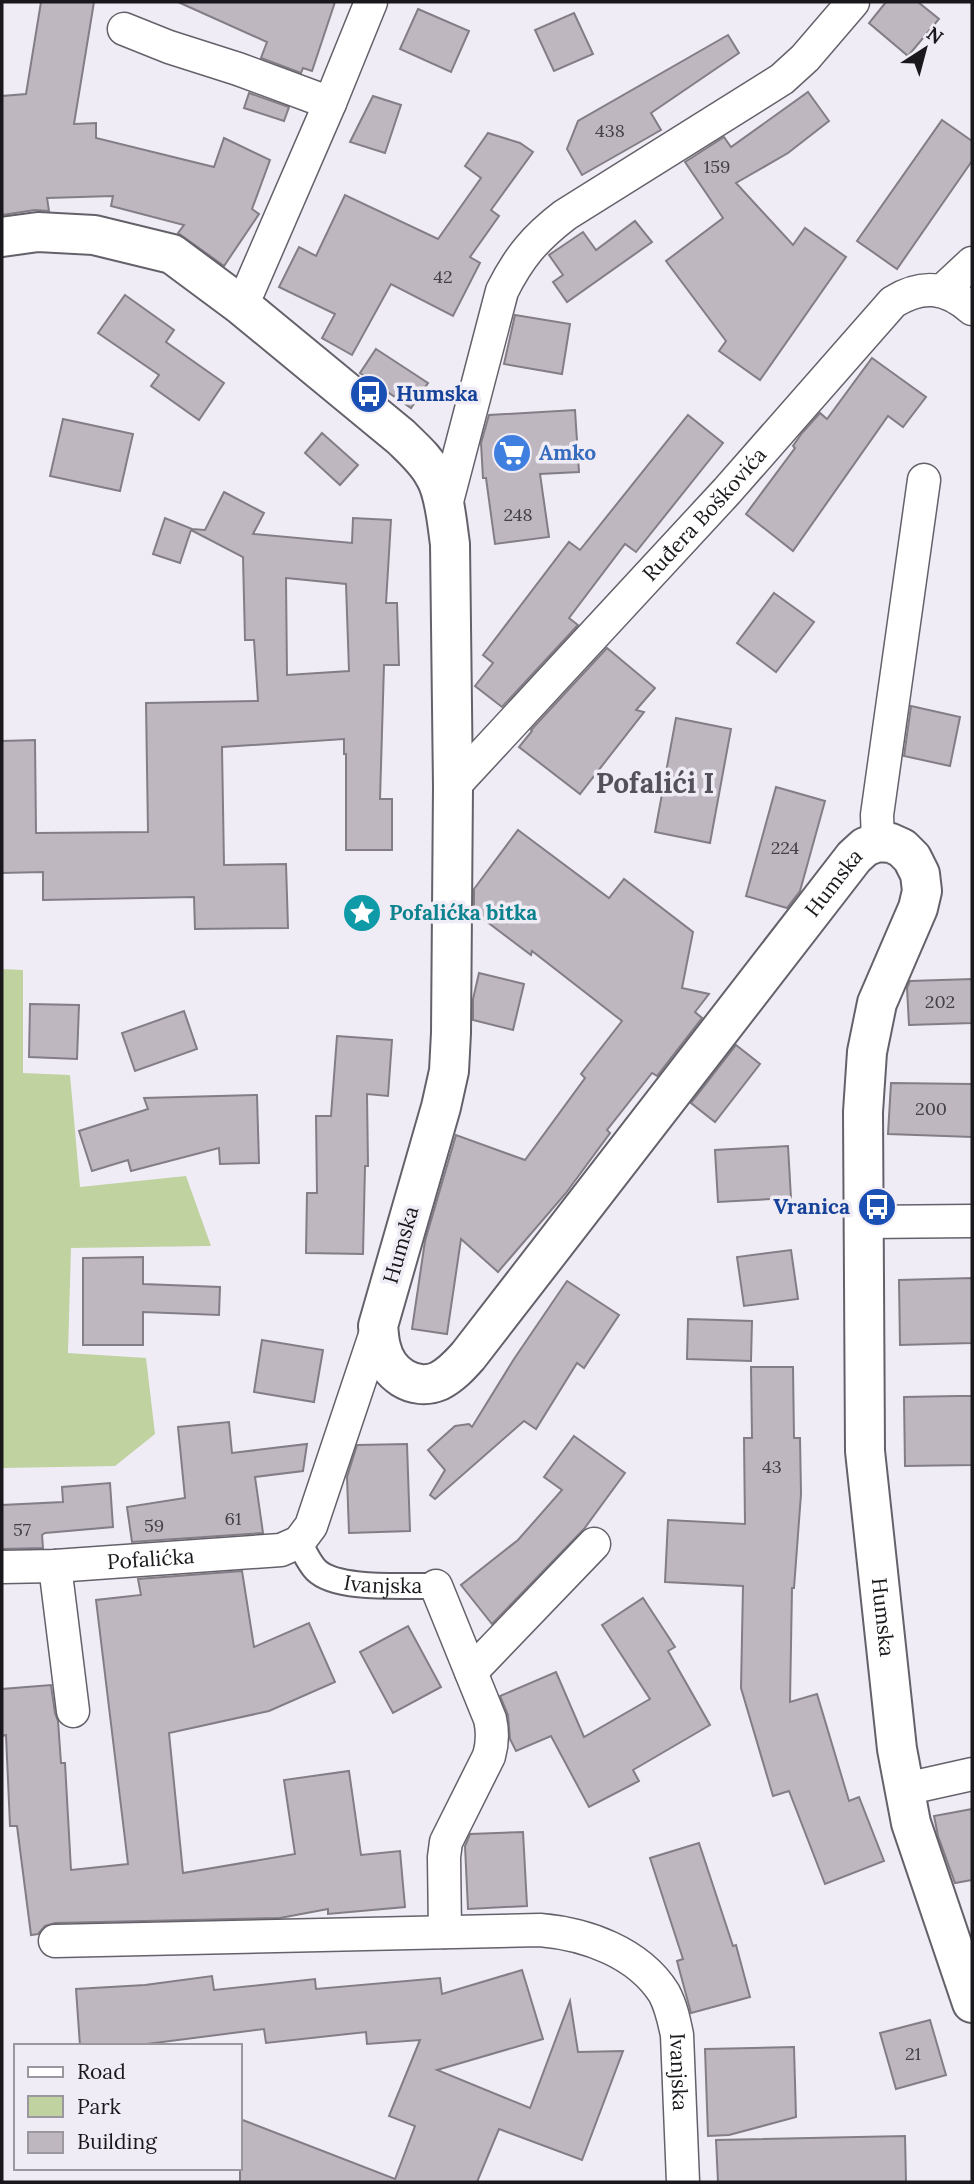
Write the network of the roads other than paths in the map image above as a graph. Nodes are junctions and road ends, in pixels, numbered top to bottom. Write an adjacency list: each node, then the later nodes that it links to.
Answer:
1 (371, 2): 4 (street)
2 (853, 2): 11 (street)
3 (124, 29): 4 (street)
4 (330, 103): 8 (street)
5 (2, 237): 8 (street, Humska)
6 (972, 263): 7 (street)
7 (942, 291): 9 (street); 12 (street, Ruđera Boškovića)
8 (242, 306): 11 (street, Humska)
9 (972, 309)
10 (924, 480): 13 (street)
11 (445, 509): 12 (street, Humska)
12 (453, 786): 16 (street, Humska)
13 (878, 842): 15 (street, Humska); 16 (street, Humska)
14 (972, 1221): 15 (street)
15 (864, 1222): 25 (street, Humska)
16 (378, 1326): 17 (street)
17 (299, 1542): 19 (street, Pofalićka); 21 (street, Ivanjska)
18 (594, 1544): 22 (street)
19 (55, 1566): 20 (street, Pofalićka); 23 (street)
20 (2, 1567)
21 (436, 1586): 22 (street, Ivanjska)
22 (471, 1672): 26 (street, Ivanjska)
23 (74, 1711)
24 (972, 1774): 25 (street)
25 (905, 1788): 28 (street, Humska)
26 (445, 1932): 27 (street, Ivanjska); 29 (street, Ivanjska)
27 (55, 1941)
28 (972, 2003)
29 (683, 2182)

